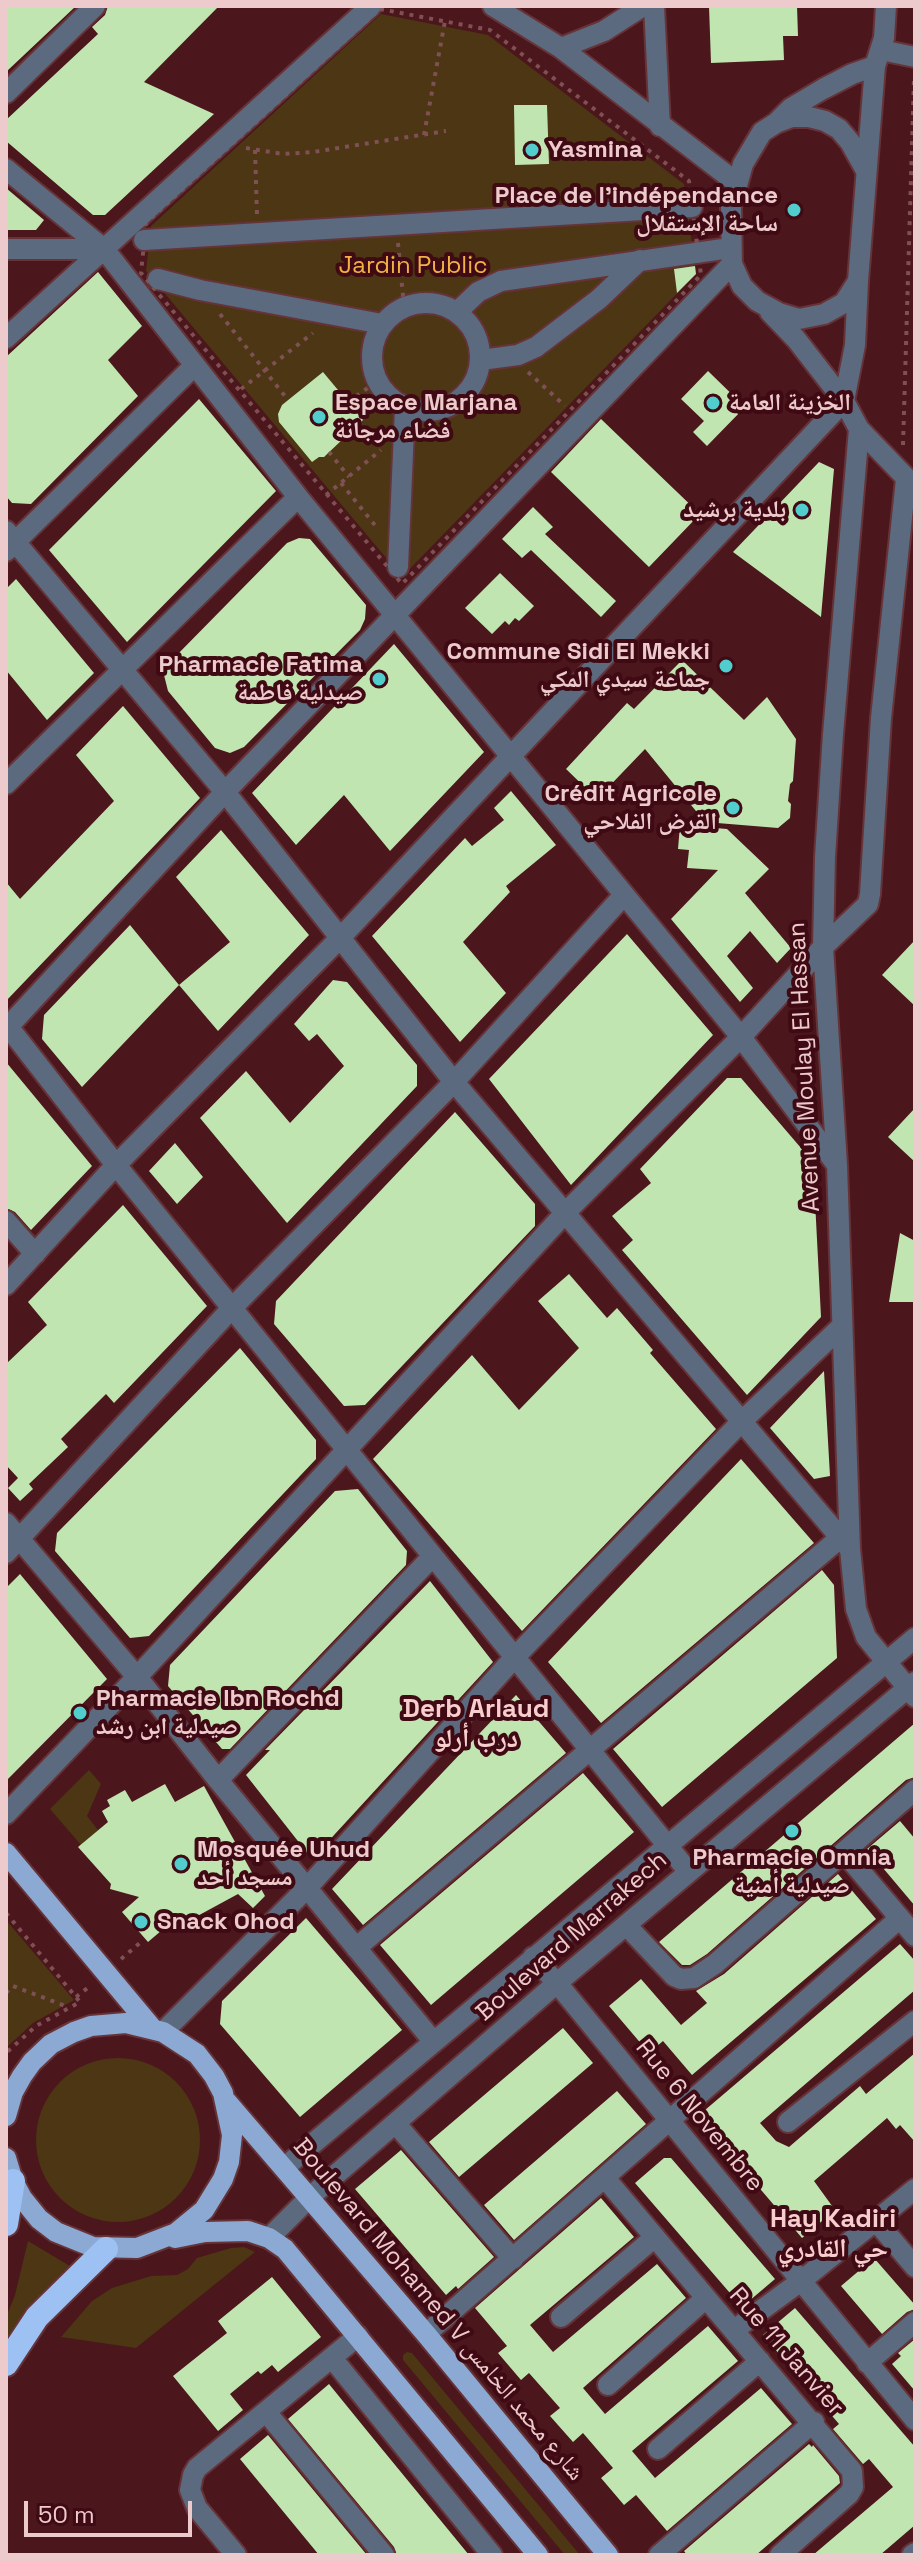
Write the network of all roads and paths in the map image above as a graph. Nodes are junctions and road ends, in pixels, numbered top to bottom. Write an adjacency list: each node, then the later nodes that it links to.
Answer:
1 (95, 6): 12 (street)
2 (371, 6): 17 (street)
3 (643, 6): 8 (street)
4 (654, 6): 14 (street)
5 (886, 6): 10 (street)
6 (491, 7): 8 (street)
7 (445, 21): 16 (path); 17 (path); 22 (path)
8 (561, 48): 14 (street)
9 (915, 57): 10 (street)
10 (878, 58): 13 (street); 20 (street)
11 (914, 78): 25 (path)
12 (6, 93)
13 (776, 123): 20 (street); 21 (street)
14 (660, 126): 21 (street)
15 (446, 131): 16 (path)
16 (424, 135): 18 (path)
17 (226, 144): 18 (path); 26 (path); 28 (street)
18 (255, 150): 24 (path)
19 (6, 169): 28 (street)
20 (865, 169): 33 (street)
21 (737, 183): 30 (street)
22 (692, 207): 23 (street); 29 (path)
23 (396, 224): 24 (street); 36 (path)
24 (257, 233): 26 (street)
25 (912, 237): 55 (path)
26 (144, 240): 46 (path)
27 (6, 249): 28 (street)
28 (104, 249): 40 (street); 43 (street)
29 (698, 252): 30 (street); 31 (street); 59 (path)
30 (731, 256): 35 (street); 64 (street)
31 (640, 260): 37 (street); 41 (street)
32 (158, 279): 34 (street)
33 (858, 281): 35 (street); 48 (street)
34 (200, 290): 38 (street); 44 (path)
35 (757, 301): 48 (street)
36 (404, 307): 37 (street); 39 (street)
37 (457, 312): 42 (street)
38 (333, 317): 39 (street); 44 (path)
39 (382, 324): 45 (street)
40 (6, 338)
41 (510, 356): 42 (street); 50 (path)
42 (481, 360): 51 (street)
43 (194, 366): 46 (street); 62 (street)
44 (265, 371): 46 (path); 47 (path)
45 (376, 382): 49 (path); 51 (street)
46 (232, 397): 59 (path); 60 (street)
47 (288, 400)
48 (844, 401): 52 (street); 66 (street)
49 (348, 402)
50 (563, 404)
51 (405, 408): 53 (street)
52 (859, 429): 58 (street); 71 (street, Avenue Moulay El Hassan)
53 (405, 431): 56 (path); 61 (street)
54 (329, 452): 56 (path)
55 (909, 453)
56 (349, 477): 57 (path)
57 (341, 483): 59 (path); 61 (path)
58 (911, 483): 71 (street)
59 (327, 495): 60 (path)
60 (304, 504): 64 (street); 65 (street)
61 (400, 528): 63 (street)
62 (9, 541): 65 (street)
63 (398, 567)
64 (396, 615): 66 (street); 68 (street)
65 (123, 669): 67 (street); 68 (street)
66 (512, 755): 69 (street); 70 (street)
67 (6, 784)
68 (225, 792): 70 (street); 72 (street)
69 (624, 895): 73 (street); 74 (street)
70 (341, 937): 74 (street); 75 (street)
71 (823, 947): 73 (street); 76 (street, Avenue Moulay El Hassan)
72 (7, 1027): 75 (street)
73 (741, 1037): 76 (street); 77 (street)
74 (454, 1082): 77 (street); 81 (street)
75 (116, 1165): 79 (street); 81 (street)
76 (837, 1165): 82 (street, Avenue Moulay El Hassan)
77 (566, 1212): 83 (street); 84 (street)
78 (6, 1221): 79 (street)
79 (35, 1254): 80 (street)
80 (6, 1285)
81 (232, 1308): 84 (street); 85 (street)
82 (842, 1326): 83 (street); 86 (street, Avenue Moulay El Hassan)
83 (741, 1422): 86 (street); 89 (street)
84 (346, 1450): 87 (street); 91 (street)
85 (10, 1539): 91 (street)
86 (845, 1544): 90 (street, Avenue Moulay El Hassan); 93 (street)
87 (432, 1557): 89 (street); 94 (street)
88 (915, 1638): 90 (street, Boulevard Marrakech)
89 (514, 1658): 93 (street); 101 (street)
90 (886, 1663): 92 (street, Avenue Moulay El Hassan); 97 (street, Boulevard Marrakech)
91 (137, 1677): 94 (street); 96 (street)
92 (912, 1689): 100 (street, Boulevard Marrakech)
93 (589, 1751): 97 (street); 106 (street)
94 (218, 1780): 101 (street)
95 (913, 1797): 98 (street)
96 (6, 1814)
97 (666, 1846): 100 (street); 107 (street, Boulevard Marrakech)
98 (844, 1852): 103 (street); 104 (street)
99 (6, 1853): 113 (main road)
100 (688, 1871): 104 (street, Boulevard Marrakech)
101 (307, 1888): 106 (street); 113 (street)
102 (6, 1913): 110 (path)
103 (900, 1918): 105 (street); 117 (street)
104 (626, 1925): 108 (street, Boulevard Marrakech)
105 (915, 1936)
106 (356, 1948): 114 (street)
107 (533, 1957): 108 (street, Rue 6 Novembre); 114 (street, Boulevard Marrakech)
108 (557, 1983): 117 (street, Rue 6 Novembre); 119 (street, Boulevard Marrakech)
109 (6, 1993): 111 (path)
110 (80, 2002)
111 (68, 2007)
112 (915, 2021): 118 (street)
113 (158, 2030): 115 (main road); 116 (main road)
114 (433, 2041): 120 (street, Boulevard Marrakech)
115 (226, 2100): 120 (main road, Boulevard Mohamed V شارع محمد الخامس); 129 (main road)
116 (6, 2116)
117 (670, 2122): 122 (street); 133 (street, Rue 6 Novembre)
118 (788, 2122)
119 (396, 2124): 124 (street, Boulevard Marrakech); 131 (street)
120 (285, 2167): 124 (main road, Boulevard Mohamed V شارع محمد الخامس)
121 (9, 2172): 126 (highway); 130 (main road)
122 (605, 2178): 127 (street, Rue 11 Janvier); 131 (street)
123 (915, 2189): 125 (street)
124 (310, 2197): 128 (street, Boulevard Marrakech); 138 (main road, Boulevard Mohamed V شارع محمد الخامس)
125 (876, 2221): 132 (street); 133 (street)
126 (6, 2224)
127 (655, 2237): 134 (street, Rue 11 Janvier); 135 (street)
128 (269, 2238): 129 (main road); 139 (main road)
129 (152, 2245): 130 (main road)
130 (106, 2249): 143 (highway)
131 (513, 2259): 138 (street)
132 (915, 2267)
133 (801, 2281): 137 (street); 142 (street, Rue 6 Novembre)
134 (706, 2298): 137 (street, Rue 11 Janvier); 144 (street)
135 (561, 2317)
136 (915, 2322): 142 (street)
137 (734, 2330): 141 (street, Rue 11 Janvier)
138 (426, 2334): 153 (main road, Boulevard Mohamed V شارع محمد الخامس)
139 (358, 2336): 140 (street); 152 (main road)
140 (332, 2358): 145 (street); 151 (street)
141 (760, 2361): 147 (street, Rue 11 Janvier); 148 (street)
142 (867, 2363): 146 (street, Rue 6 Novembre)
143 (6, 2364)
144 (608, 2385)
145 (267, 2413): 149 (street); 150 (street)
146 (915, 2420)
147 (814, 2422): 154 (street); 155 (street, Rue 11 Janvier)
148 (658, 2449)
149 (236, 2555)
150 (384, 2555)
151 (492, 2555)
152 (538, 2555)
153 (608, 2555)
154 (659, 2555)
155 (780, 2555)

